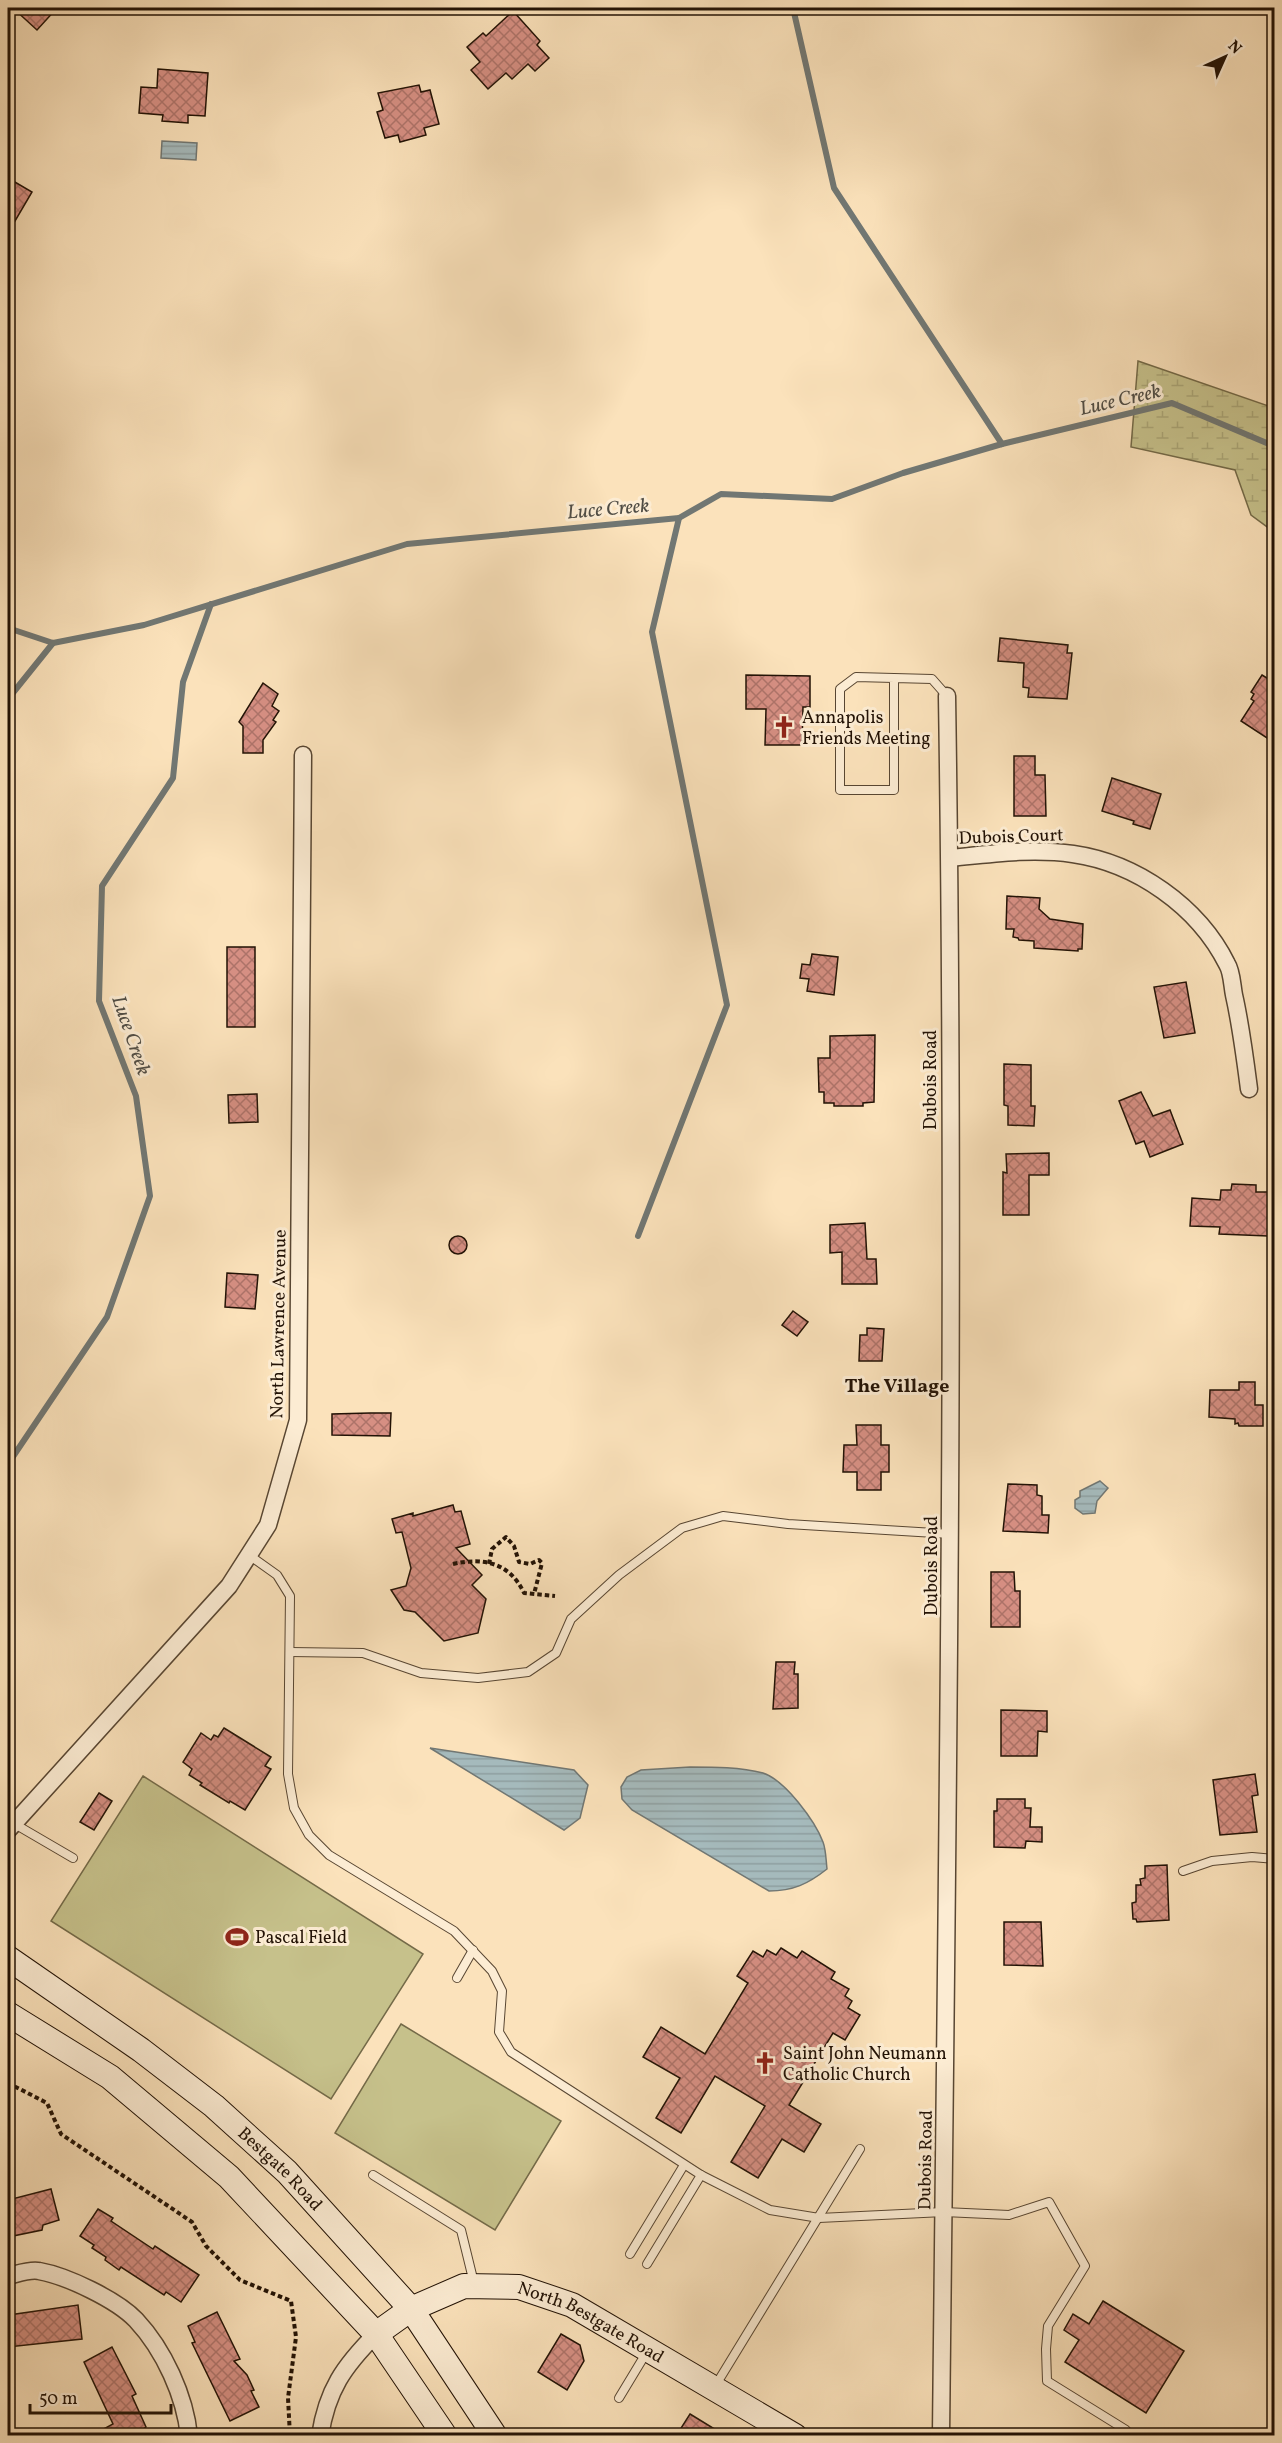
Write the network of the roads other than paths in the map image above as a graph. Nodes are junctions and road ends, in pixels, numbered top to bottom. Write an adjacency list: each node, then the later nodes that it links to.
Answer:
1 (894, 678): 1 (lane); 2 (lane)
2 (947, 696): 4 (street, Dubois Road)
3 (303, 755): 7 (street, North Lawrence Avenue)
4 (950, 858): 5 (street, Dubois Court); 6 (street, Dubois Road)
5 (1249, 1089)
6 (951, 1534): 8 (lane); 21 (street, Dubois Road)
7 (249, 1555): 8 (lane); 9 (street, North Lawrence Avenue)
8 (290, 1652): 13 (lane)
9 (9, 1824): 10 (lane)
10 (73, 1858)
11 (1275, 1858): 12 (lane)
12 (1183, 1871)
13 (473, 1950): 15 (lane); 18 (lane)
14 (8, 1958): 27 (main road, Bestgate Road)
15 (457, 1978)
16 (8, 2014): 28 (main road)
17 (860, 2149): 22 (lane)
18 (684, 2165): 20 (lane); 23 (lane)
19 (373, 2175): 26 (lane)
20 (701, 2175): 22 (lane); 24 (lane)
21 (944, 2212): 22 (lane); 32 (lane); 38 (street, Dubois Road)
22 (819, 2218): 30 (lane)
23 (630, 2254)
24 (647, 2264)
25 (8, 2276): 33 (street)
26 (475, 2286): 27 (main road, North Bestgate Road); 29 (main road, North Bestgate Road)
27 (411, 2309): 28 (main road, North Bestgate Road); 36 (main road, Bestgate Road)
28 (376, 2334): 34 (street); 35 (main road)
29 (648, 2350): 30 (main road, North Bestgate Road); 31 (lane)
30 (714, 2388): 37 (main road, North Bestgate Road)
31 (619, 2398)
32 (1126, 2433)
33 (189, 2436)
34 (320, 2436)
35 (445, 2436)
36 (495, 2436)
37 (795, 2436)
38 (941, 2436)

